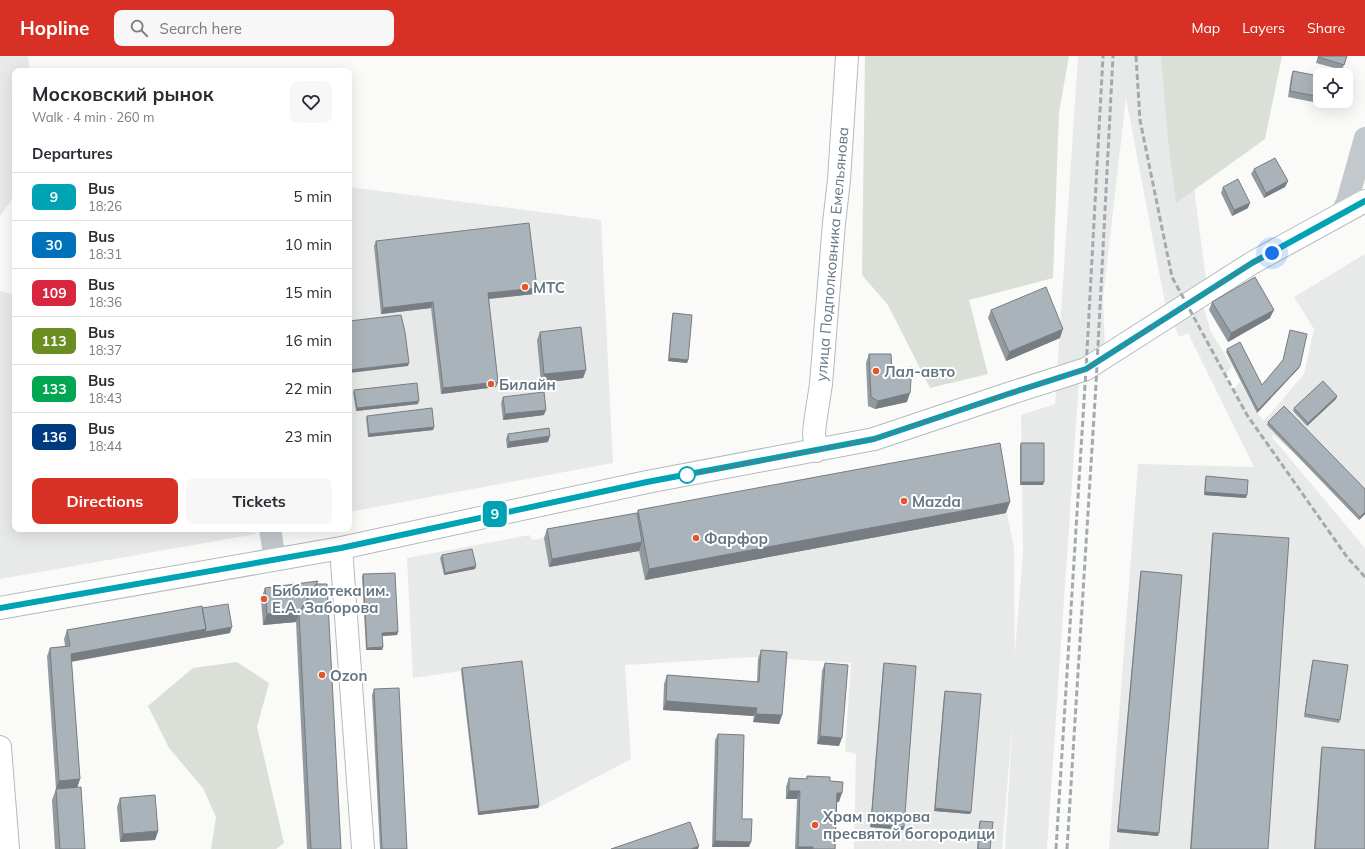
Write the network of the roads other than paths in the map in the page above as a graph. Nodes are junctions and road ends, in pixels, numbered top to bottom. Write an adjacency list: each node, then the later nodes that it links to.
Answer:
1 (847, 56): 5 (main road, улица Подполковника Емельянова)
2 (1365, 138): 4 (street)
3 (1365, 201): 4 (main road)
4 (1341, 214): 5 (main road)
5 (816, 450): 7 (main road)
6 (270, 532): 8 (street)
7 (341, 548): 8 (main road); 12 (main road)
8 (275, 559): 9 (main road)
9 (0, 608)
10 (1, 762): 11 (main road)
11 (8, 849)
12 (363, 849)

